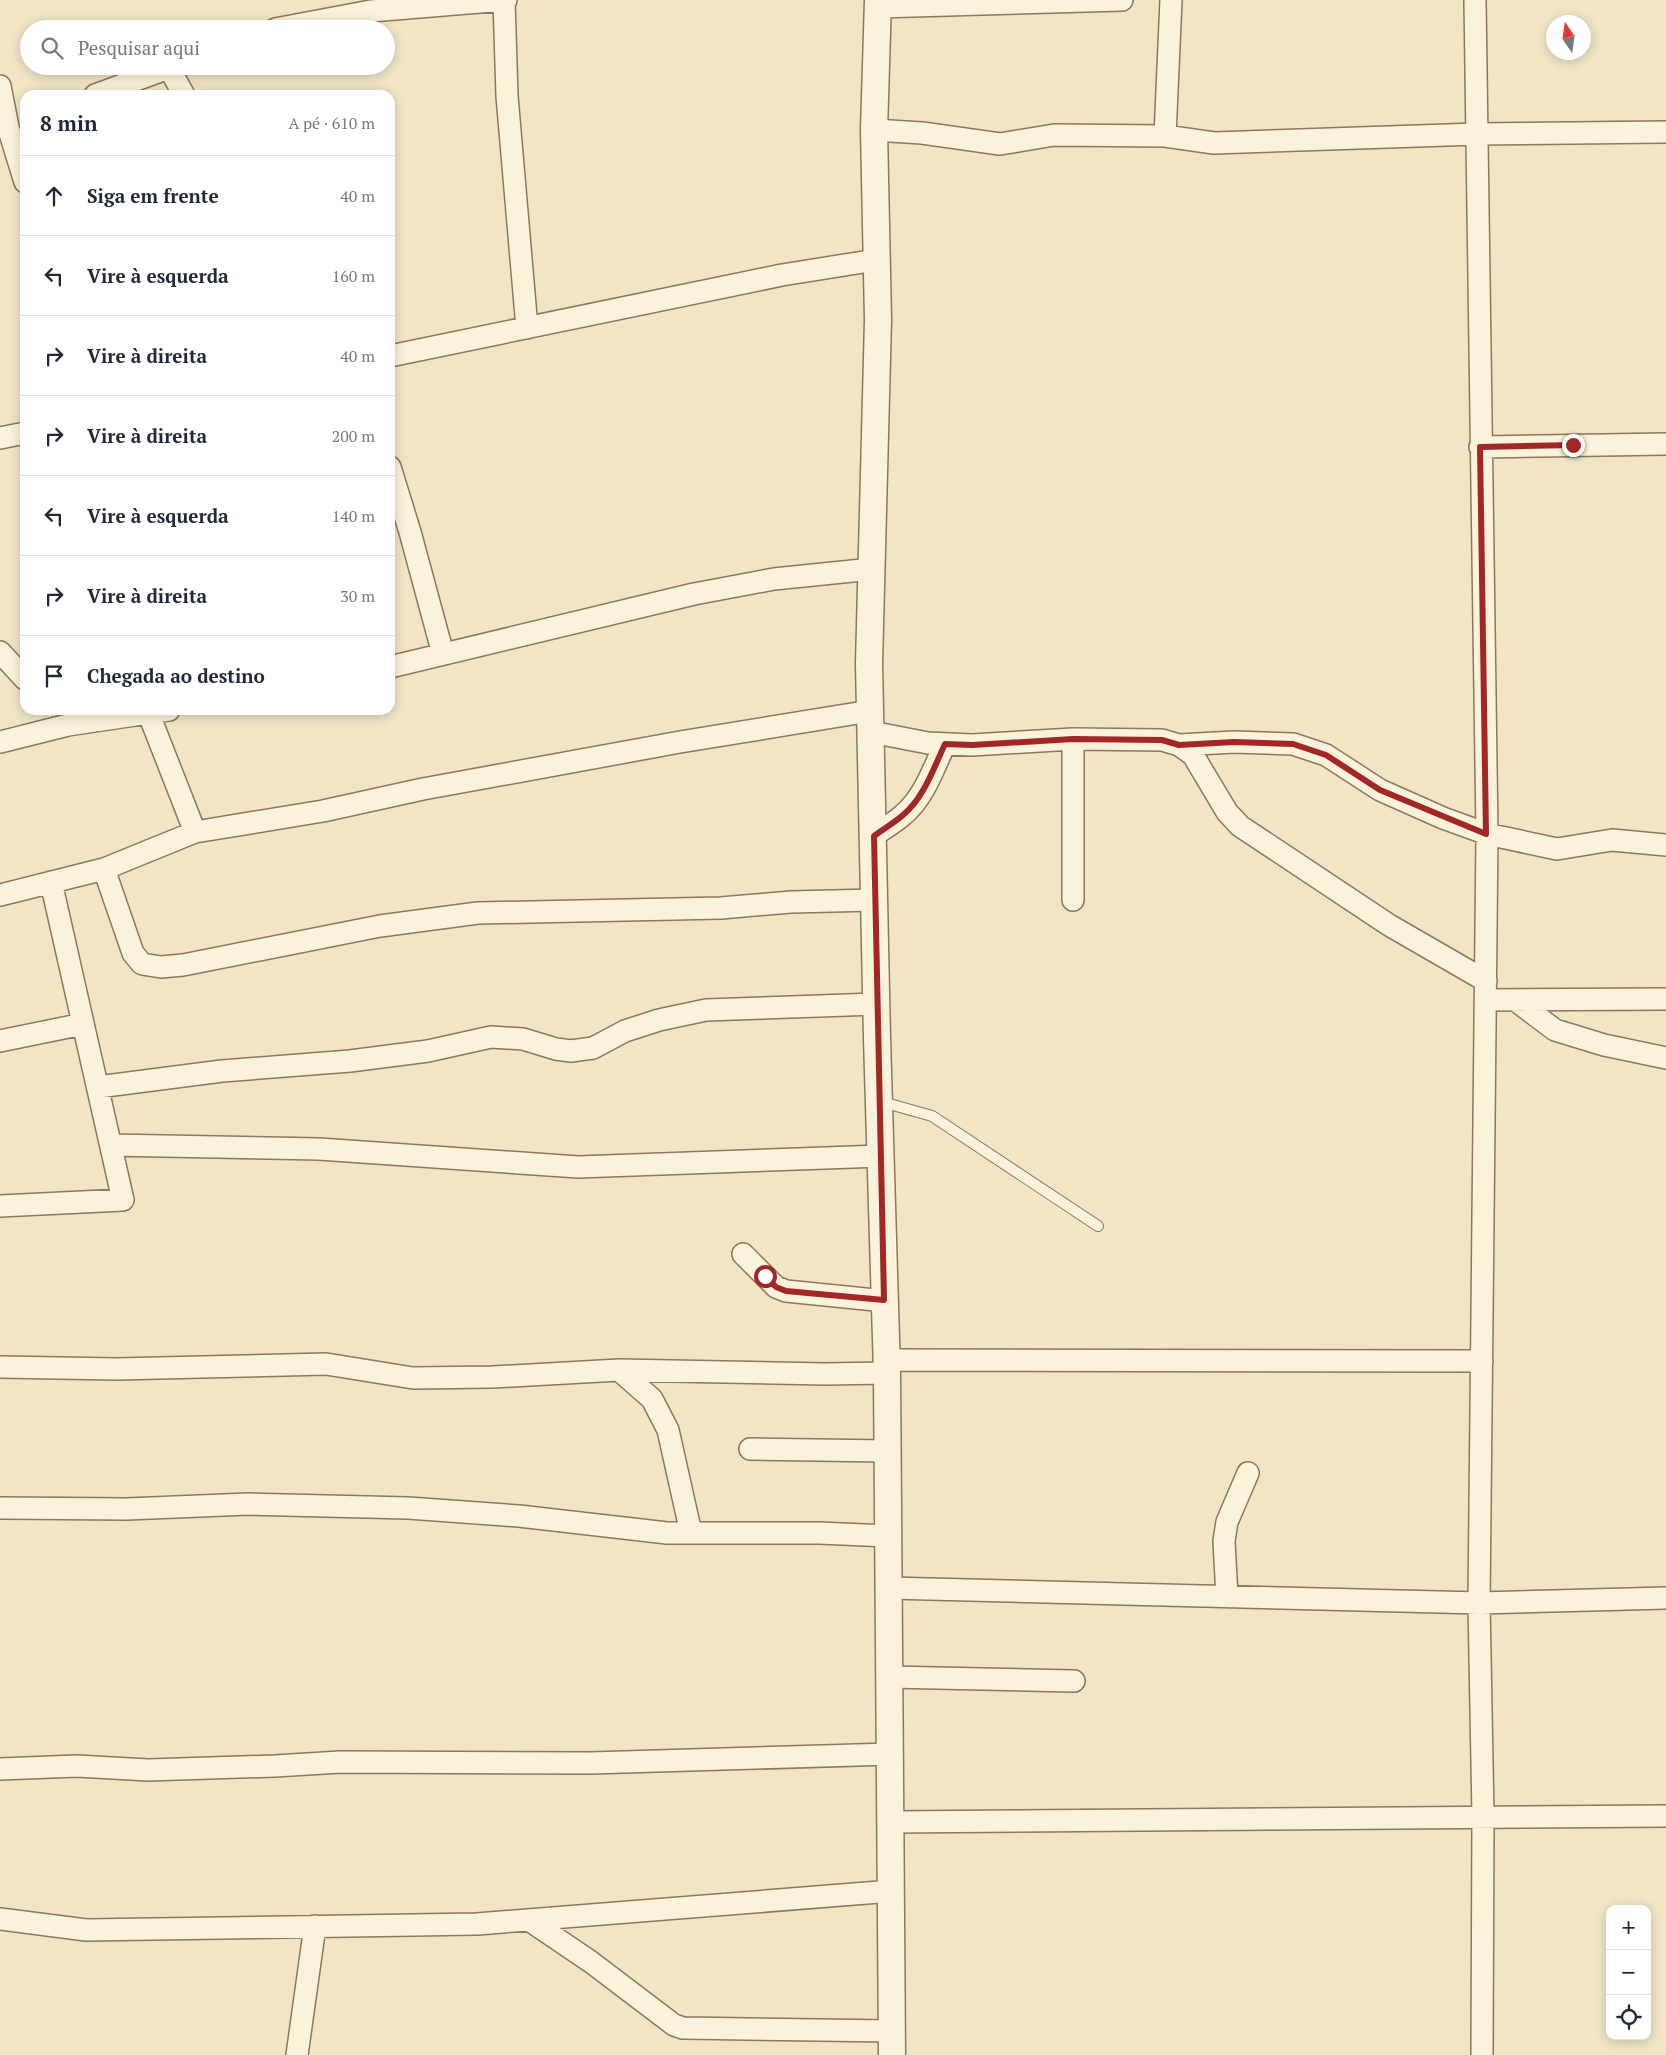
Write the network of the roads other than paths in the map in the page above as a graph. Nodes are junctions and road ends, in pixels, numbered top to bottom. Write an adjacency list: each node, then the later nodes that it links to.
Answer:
1 (505, 0): 6 (street); 19 (street)
2 (1122, 0): 5 (street)
3 (1171, 0): 16 (street)
4 (1476, 0): 15 (street)
5 (878, 3): 13 (street)
6 (323, 20)
7 (150, 75): 10 (street)
8 (175, 75): 11 (street)
9 (0, 86): 12 (street)
10 (109, 90)
11 (182, 90)
12 (11, 125): 17 (street)
13 (874, 130): 16 (street); 18 (street)
14 (1666, 132): 15 (street)
15 (1477, 134): 16 (street); 24 (street)
16 (1165, 136)
17 (20, 162)
18 (876, 260): 19 (street); 26 (street)
19 (527, 328): 20 (street)
20 (395, 355)
21 (20, 433): 22 (street)
22 (0, 438)
23 (1666, 444): 24 (street)
24 (1480, 447): 40 (street)
25 (395, 483): 28 (street)
26 (872, 568): 28 (street); 34 (street)
27 (0, 652): 30 (street)
28 (443, 654): 29 (street)
29 (395, 666)
30 (20, 674)
31 (103, 715): 33 (street)
32 (159, 715): 39 (street)
33 (61, 718): 36 (street)
34 (871, 722): 37 (street); 39 (street); 41 (street)
35 (1073, 739): 37 (street); 38 (street); 47 (street)
36 (0, 742)
37 (945, 744): 41 (street)
38 (1179, 745): 40 (street); 48 (street)
39 (195, 832): 43 (street)
40 (1486, 834): 42 (street); 48 (street)
41 (874, 836): 46 (street)
42 (1666, 845)
43 (104, 869): 44 (street); 46 (street)
44 (51, 882): 45 (street); 52 (street)
45 (0, 895)
46 (874, 900): 51 (street)
47 (1074, 900)
48 (1486, 991): 50 (street); 63 (street)
49 (1666, 999): 50 (street)
50 (1515, 1000): 54 (street)
51 (876, 1004): 55 (street); 56 (street)
52 (84, 1024): 53 (street); 55 (street)
53 (0, 1041)
54 (1666, 1058)
55 (98, 1087): 57 (street)
56 (878, 1101): 58 (street); 60 (lane)
57 (111, 1145): 58 (street); 59 (street)
58 (880, 1156): 62 (street)
59 (0, 1206)
60 (1098, 1226)
61 (744, 1254): 62 (street)
62 (884, 1300): 64 (street)
63 (1482, 1361): 64 (street); 76 (street)
64 (886, 1366): 66 (street); 68 (street)
65 (0, 1367): 66 (street)
66 (619, 1370): 71 (street)
67 (750, 1449): 68 (street)
68 (888, 1450): 72 (street)
69 (1248, 1473): 74 (street)
70 (0, 1508): 71 (street)
71 (691, 1533): 72 (street)
72 (888, 1536): 73 (street)
73 (889, 1588): 74 (street); 77 (street)
74 (1227, 1597): 76 (street)
75 (1666, 1598): 76 (street)
76 (1479, 1603): 81 (street)
77 (890, 1677): 78 (street); 79 (street)
78 (1074, 1681)
79 (891, 1754): 80 (street); 83 (street)
80 (0, 1769)
81 (1483, 1816): 82 (street); 83 (street); 90 (street)
82 (1666, 1816)
83 (892, 1822): 84 (street)
84 (892, 1891): 86 (street); 88 (street)
85 (0, 1919): 87 (street)
86 (529, 1920): 87 (street); 88 (street)
87 (315, 1926): 89 (street)
88 (892, 2043)
89 (297, 2055)
90 (1482, 2055)

